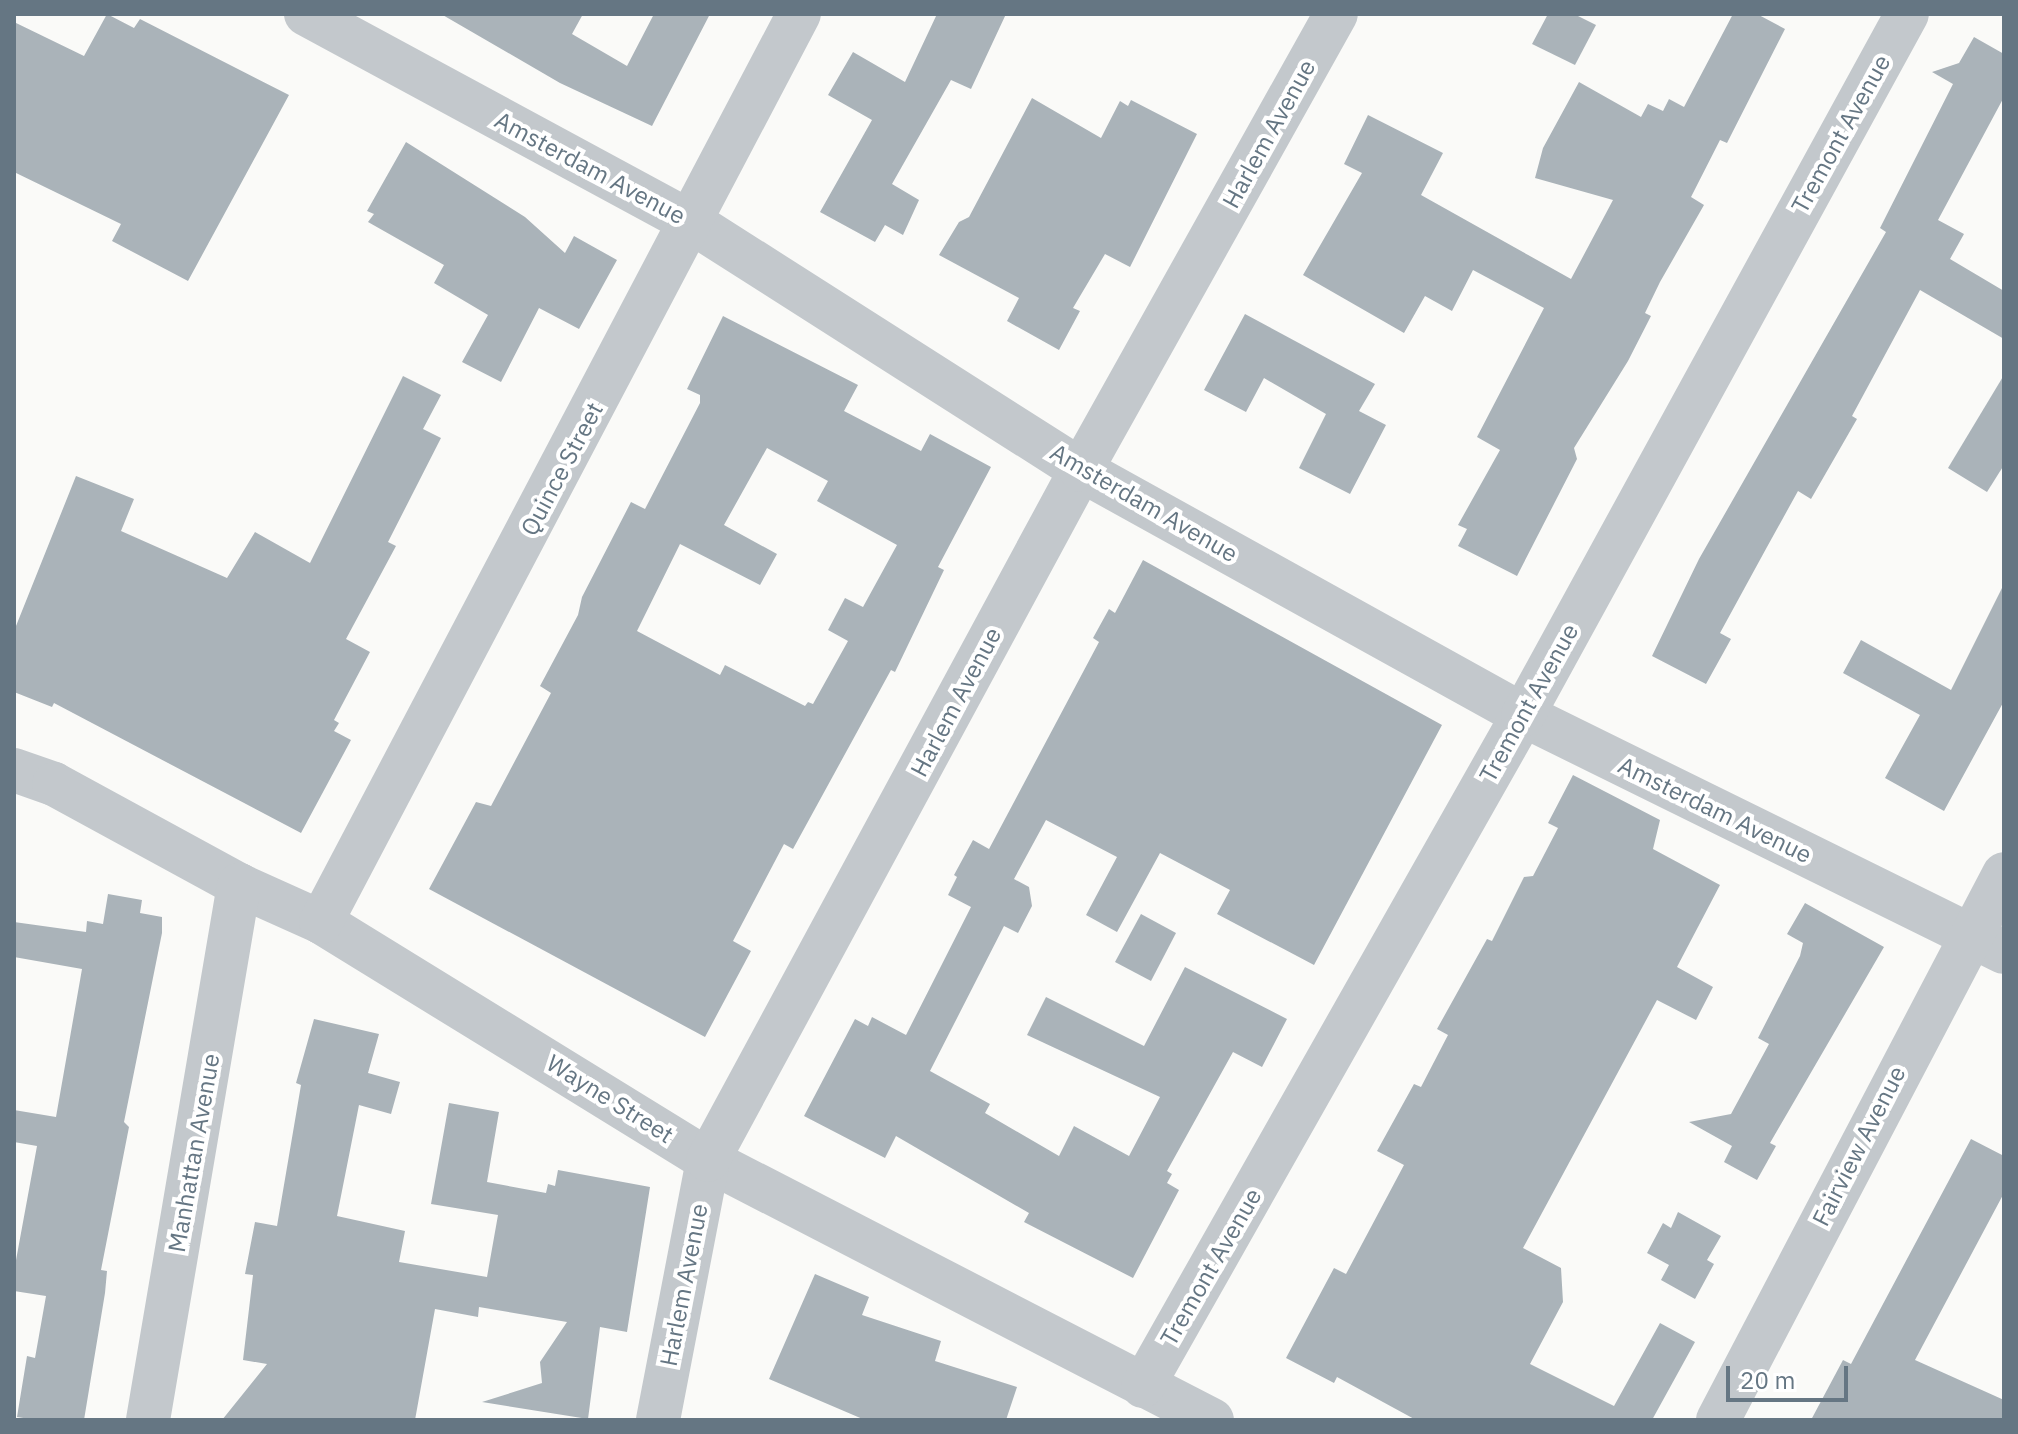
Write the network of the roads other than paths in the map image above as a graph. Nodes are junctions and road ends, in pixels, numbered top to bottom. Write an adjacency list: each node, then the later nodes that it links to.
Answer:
1 (306, 14): 5 (street, Amsterdam Avenue)
2 (799, 14): 5 (street, Quince Street)
3 (1336, 14): 6 (street, Harlem Avenue)
4 (1907, 14): 7 (street, Tremont Avenue)
5 (693, 223): 6 (street, Amsterdam Avenue); 11 (street, Quince Street)
6 (1081, 470): 7 (street, Amsterdam Avenue); 13 (street, Harlem Avenue)
7 (1523, 715): 12 (street, Amsterdam Avenue); 14 (street, Tremont Avenue)
8 (14, 770): 10 (street, Wayne Street)
9 (2004, 874): 12 (street, Fairview Avenue)
10 (239, 885): 11 (street, Wayne Street); 15 (street, Manhattan Avenue)
11 (321, 922): 13 (street, Wayne Street)
12 (1986, 944): 18 (street, Fairview Avenue)
13 (708, 1160): 14 (street, Wayne Street); 16 (street, Harlem Avenue)
14 (1143, 1386): 17 (street, Wayne Street)
15 (148, 1420)
16 (658, 1420)
17 (1212, 1420)
18 (1718, 1420)

